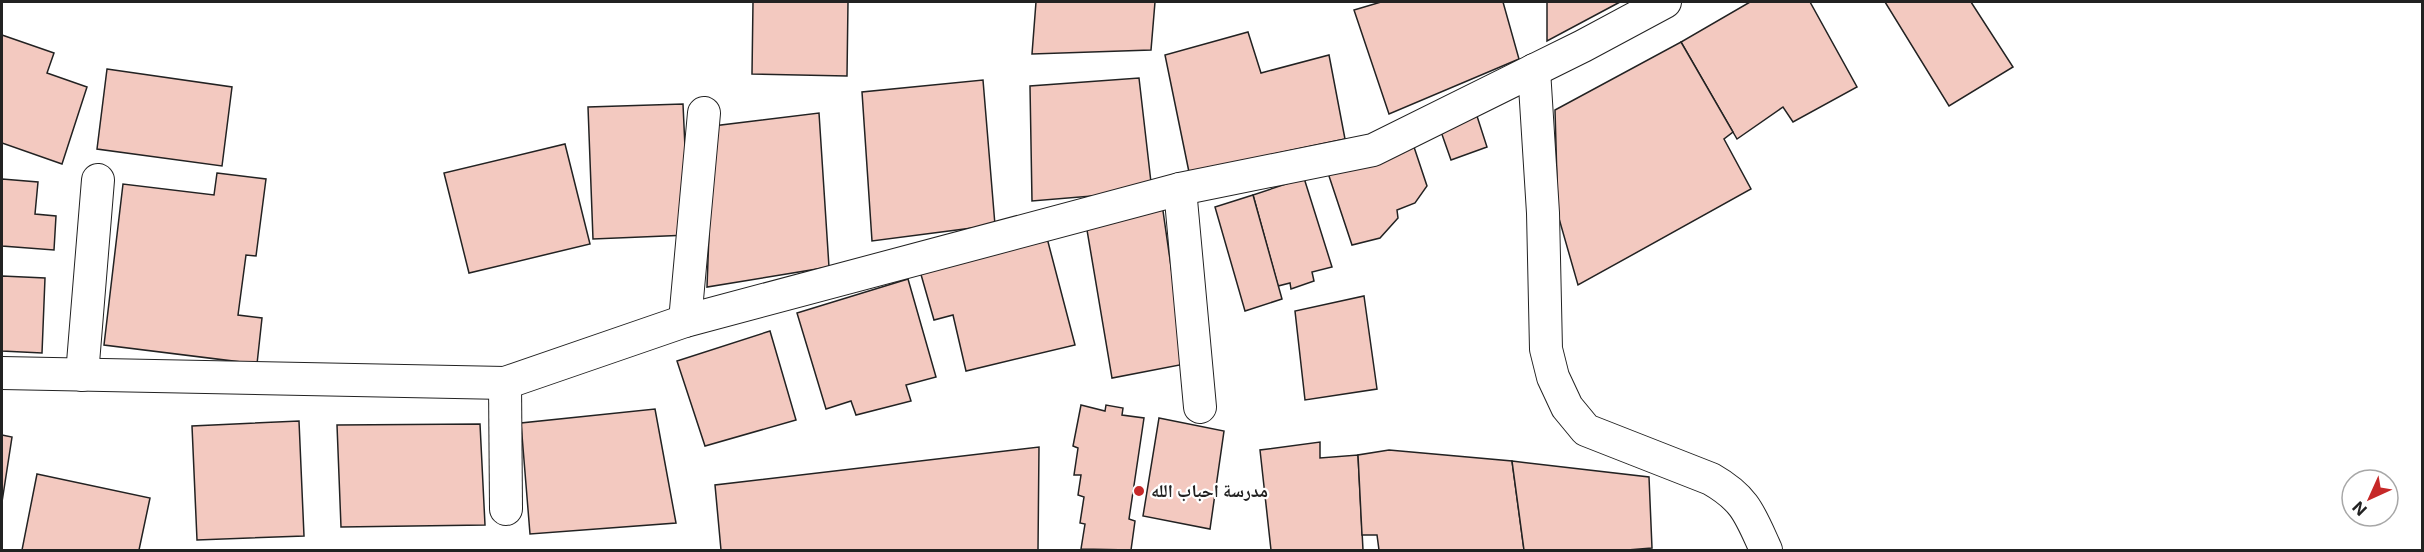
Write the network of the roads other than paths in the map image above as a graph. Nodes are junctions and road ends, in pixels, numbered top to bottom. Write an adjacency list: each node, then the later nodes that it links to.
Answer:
1 (1665, 2): 2 (street)
2 (1534, 70): 5 (street); 12 (street)
3 (704, 113): 6 (street)
4 (98, 180): 8 (street)
5 (1180, 189): 6 (street); 10 (street)
6 (685, 321): 9 (street)
7 (2, 374): 8 (street)
8 (82, 375): 9 (street)
9 (505, 383): 11 (street)
10 (1200, 407)
11 (506, 509)
12 (1766, 550)

